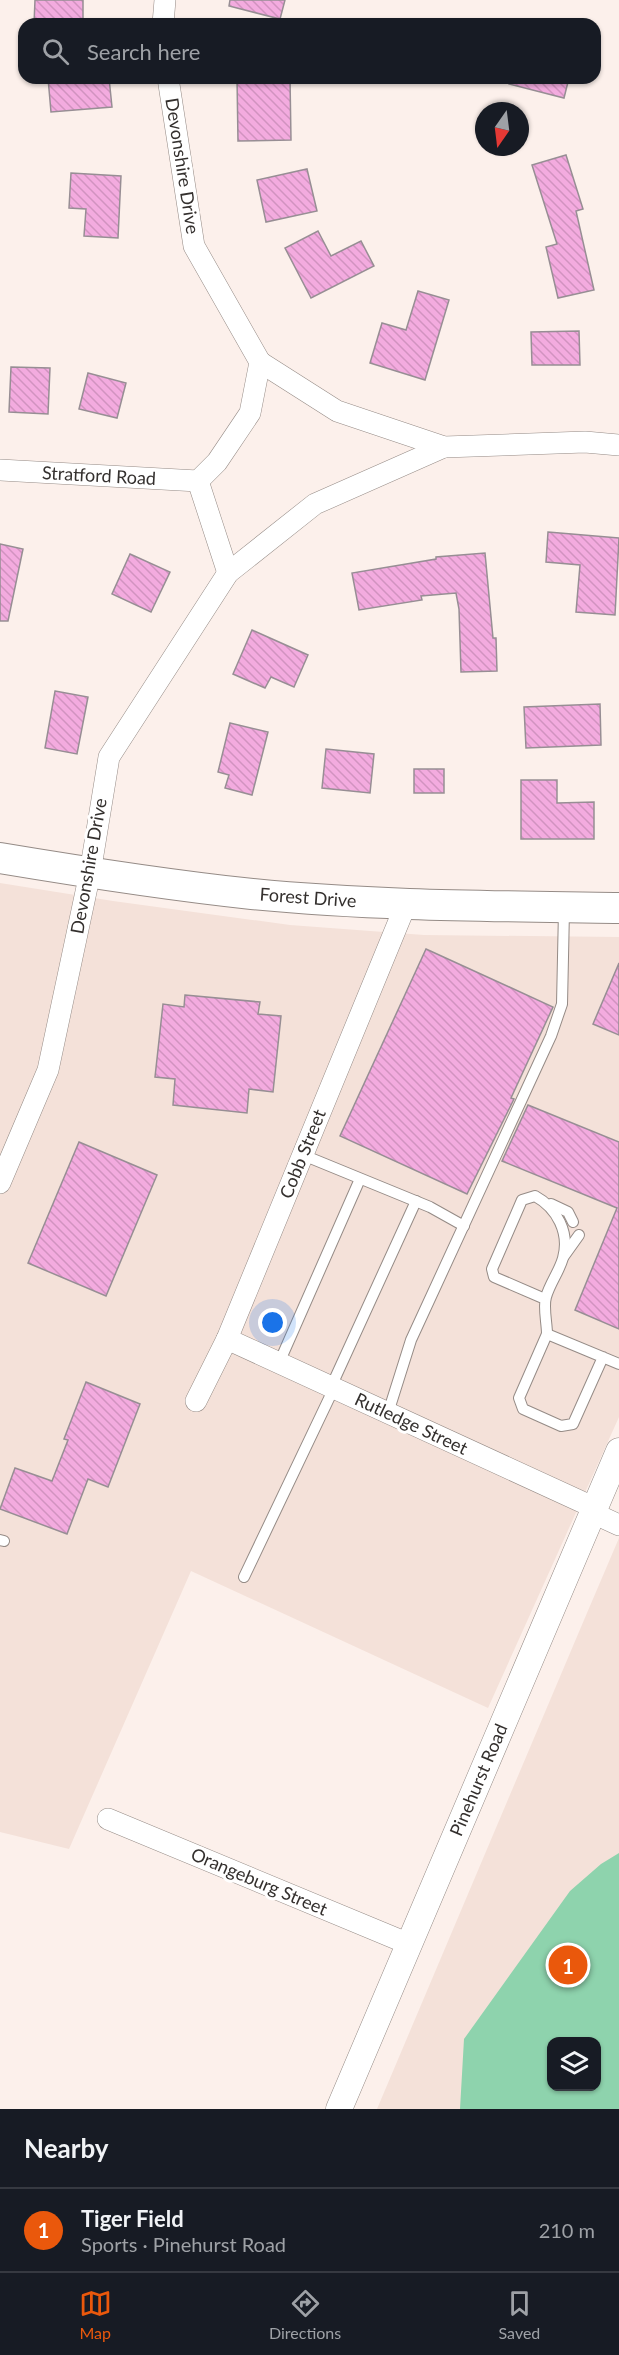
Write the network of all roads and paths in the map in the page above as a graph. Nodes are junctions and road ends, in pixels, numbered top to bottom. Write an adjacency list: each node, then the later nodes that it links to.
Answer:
1 (165, 0): 2 (street)
2 (164, 18)
3 (169, 84): 4 (street, Devonshire Drive)
4 (260, 363): 6 (street); 8 (street)
5 (619, 445): 6 (street)
6 (444, 447): 9 (street, Devonshire Drive)
7 (0, 470): 8 (street, Stratford Road)
8 (198, 482): 9 (street)
9 (228, 573): 11 (street, Devonshire Drive)
10 (0, 858): 11 (main road, Forest Drive)
11 (90, 873): 12 (main road, Forest Drive); 17 (street, Devonshire Drive)
12 (406, 904): 13 (main road, Forest Drive); 15 (street, Cobb Street)
13 (564, 907): 14 (main road, Forest Drive); 21 (lane)
14 (619, 908)
15 (303, 1155): 16 (lane); 26 (street, Cobb Street)
16 (360, 1179): 18 (lane); 28 (lane)
17 (0, 1183)
18 (416, 1201): 21 (lane); 30 (lane)
19 (546, 1202): 20 (lane); 23 (lane); 24 (lane)
20 (573, 1222)
21 (464, 1226): 32 (lane)
22 (579, 1235): 23 (lane)
23 (564, 1257): 24 (lane)
24 (545, 1299): 25 (lane)
25 (547, 1334): 27 (lane); 27 (lane)
26 (227, 1339): 28 (street, Rutledge Street); 31 (street, Cobb Street)
27 (603, 1357): 29 (lane)
28 (279, 1363): 30 (street, Rutledge Street)
29 (619, 1364)
30 (332, 1388): 32 (street, Rutledge Street); 36 (lane)
31 (196, 1401)
32 (387, 1413): 34 (street, Rutledge Street)
33 (619, 1451): 34 (street, Pinehurst Road)
34 (603, 1501): 35 (street, Rutledge Street); 38 (street, Pinehurst Road)
35 (619, 1526)
36 (244, 1577)
37 (108, 1819): 38 (street, Orangeburg Street)
38 (409, 1944): 39 (street, Pinehurst Road)
39 (339, 2109)

